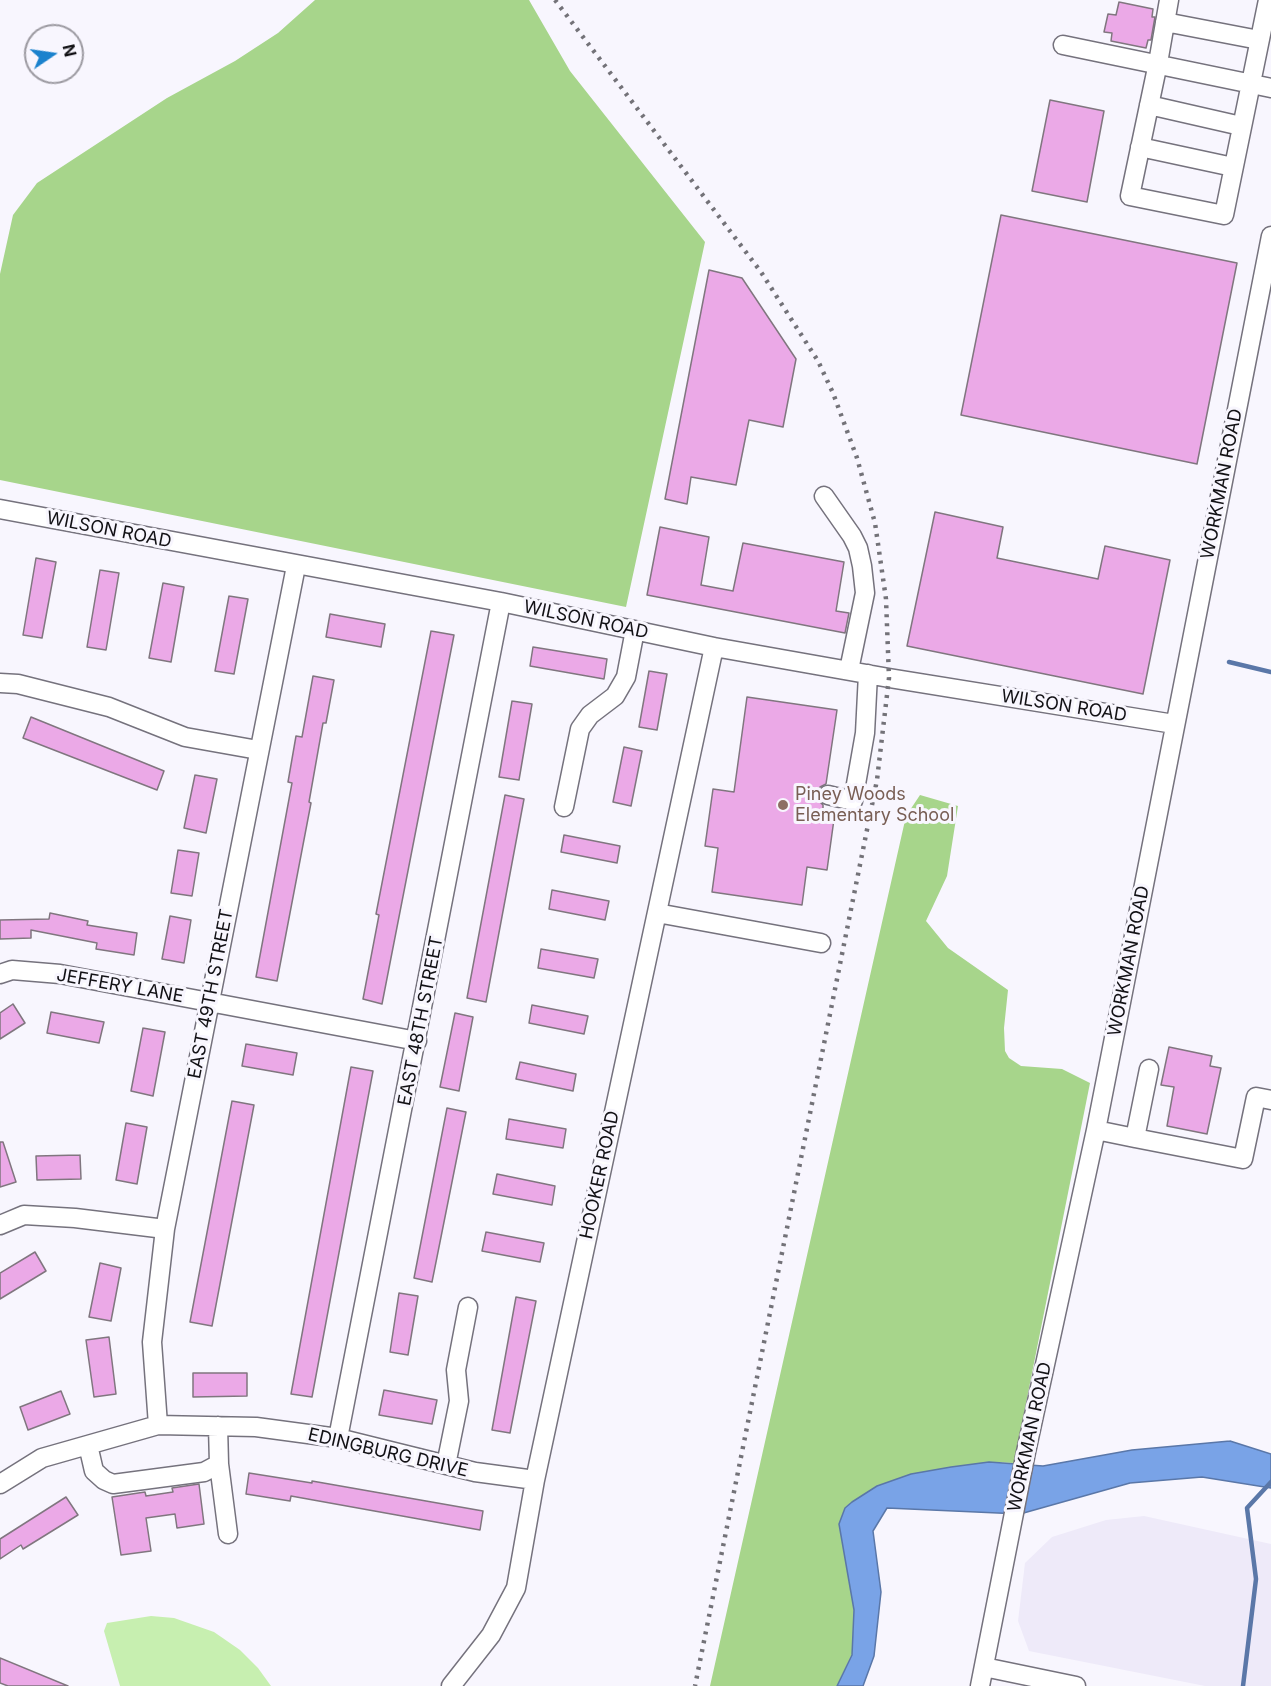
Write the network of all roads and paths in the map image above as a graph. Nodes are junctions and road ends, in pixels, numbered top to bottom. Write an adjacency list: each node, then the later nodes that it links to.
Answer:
1 (1169, 0): 3 (street)
2 (1265, 1): 4 (street)
3 (1165, 22): 4 (street); 6 (street)
4 (1259, 40): 7 (street)
5 (1063, 45): 6 (street)
6 (1158, 63): 7 (street); 9 (street)
7 (1249, 83): 8 (street); 10 (street)
8 (1271, 88)
9 (1149, 105): 10 (street); 11 (street)
10 (1241, 126): 12 (street)
11 (1140, 147): 12 (street); 12 (street)
12 (1233, 167)
13 (1271, 236): 23 (street, WORKMAN ROAD)
14 (824, 496): 20 (street)
15 (0, 508): 16 (street, WILSON ROAD)
16 (296, 566): 17 (street, WILSON ROAD); 24 (street, EAST 49TH STREET)
17 (501, 602): 18 (street, WILSON ROAD); 31 (street, EAST 48TH STREET)
18 (635, 630): 19 (street, WILSON ROAD); 26 (street)
19 (714, 646): 20 (street, WILSON ROAD); 27 (street, HOOKER ROAD)
20 (849, 670): 21 (street, WILSON ROAD)
21 (868, 674): 23 (street, WILSON ROAD); 25 (street)
22 (0, 683): 24 (street)
23 (1174, 724): 34 (street, WORKMAN ROAD)
24 (258, 750): 30 (street, EAST 49TH STREET)
25 (828, 795)
26 (564, 807)
27 (657, 913): 28 (street); 45 (street, HOOKER ROAD)
28 (821, 943)
29 (0, 974): 30 (street, JEFFERY LANE)
30 (209, 1002): 31 (street, JEFFERY LANE); 37 (street, EAST 49TH STREET)
31 (417, 1041): 41 (street, EAST 48TH STREET)
32 (1149, 1069): 35 (street)
33 (1271, 1100): 35 (street)
34 (1096, 1130): 35 (street); 48 (street, WORKMAN ROAD)
35 (1136, 1138)
36 (0, 1225): 37 (street)
37 (165, 1229): 39 (street, EAST 49TH STREET)
38 (468, 1306): 44 (street)
39 (158, 1425): 40 (street, EDINGBURG DRIVE); 42 (street, EDINGBURG DRIVE)
40 (218, 1426): 41 (street, EDINGBURG DRIVE); 43 (street)
41 (338, 1438): 44 (street, EDINGBURG DRIVE)
42 (88, 1445): 43 (street); 46 (street, EDINGBURG DRIVE)
43 (219, 1464): 47 (street)
44 (446, 1465): 45 (street, EDINGBURG DRIVE)
45 (535, 1480): 49 (street, HOOKER ROAD)
46 (0, 1484)
47 (228, 1534)
48 (984, 1667): 50 (street, WORKMAN ROAD); 51 (street)
49 (451, 1686)
50 (980, 1686)
51 (1076, 1686)

